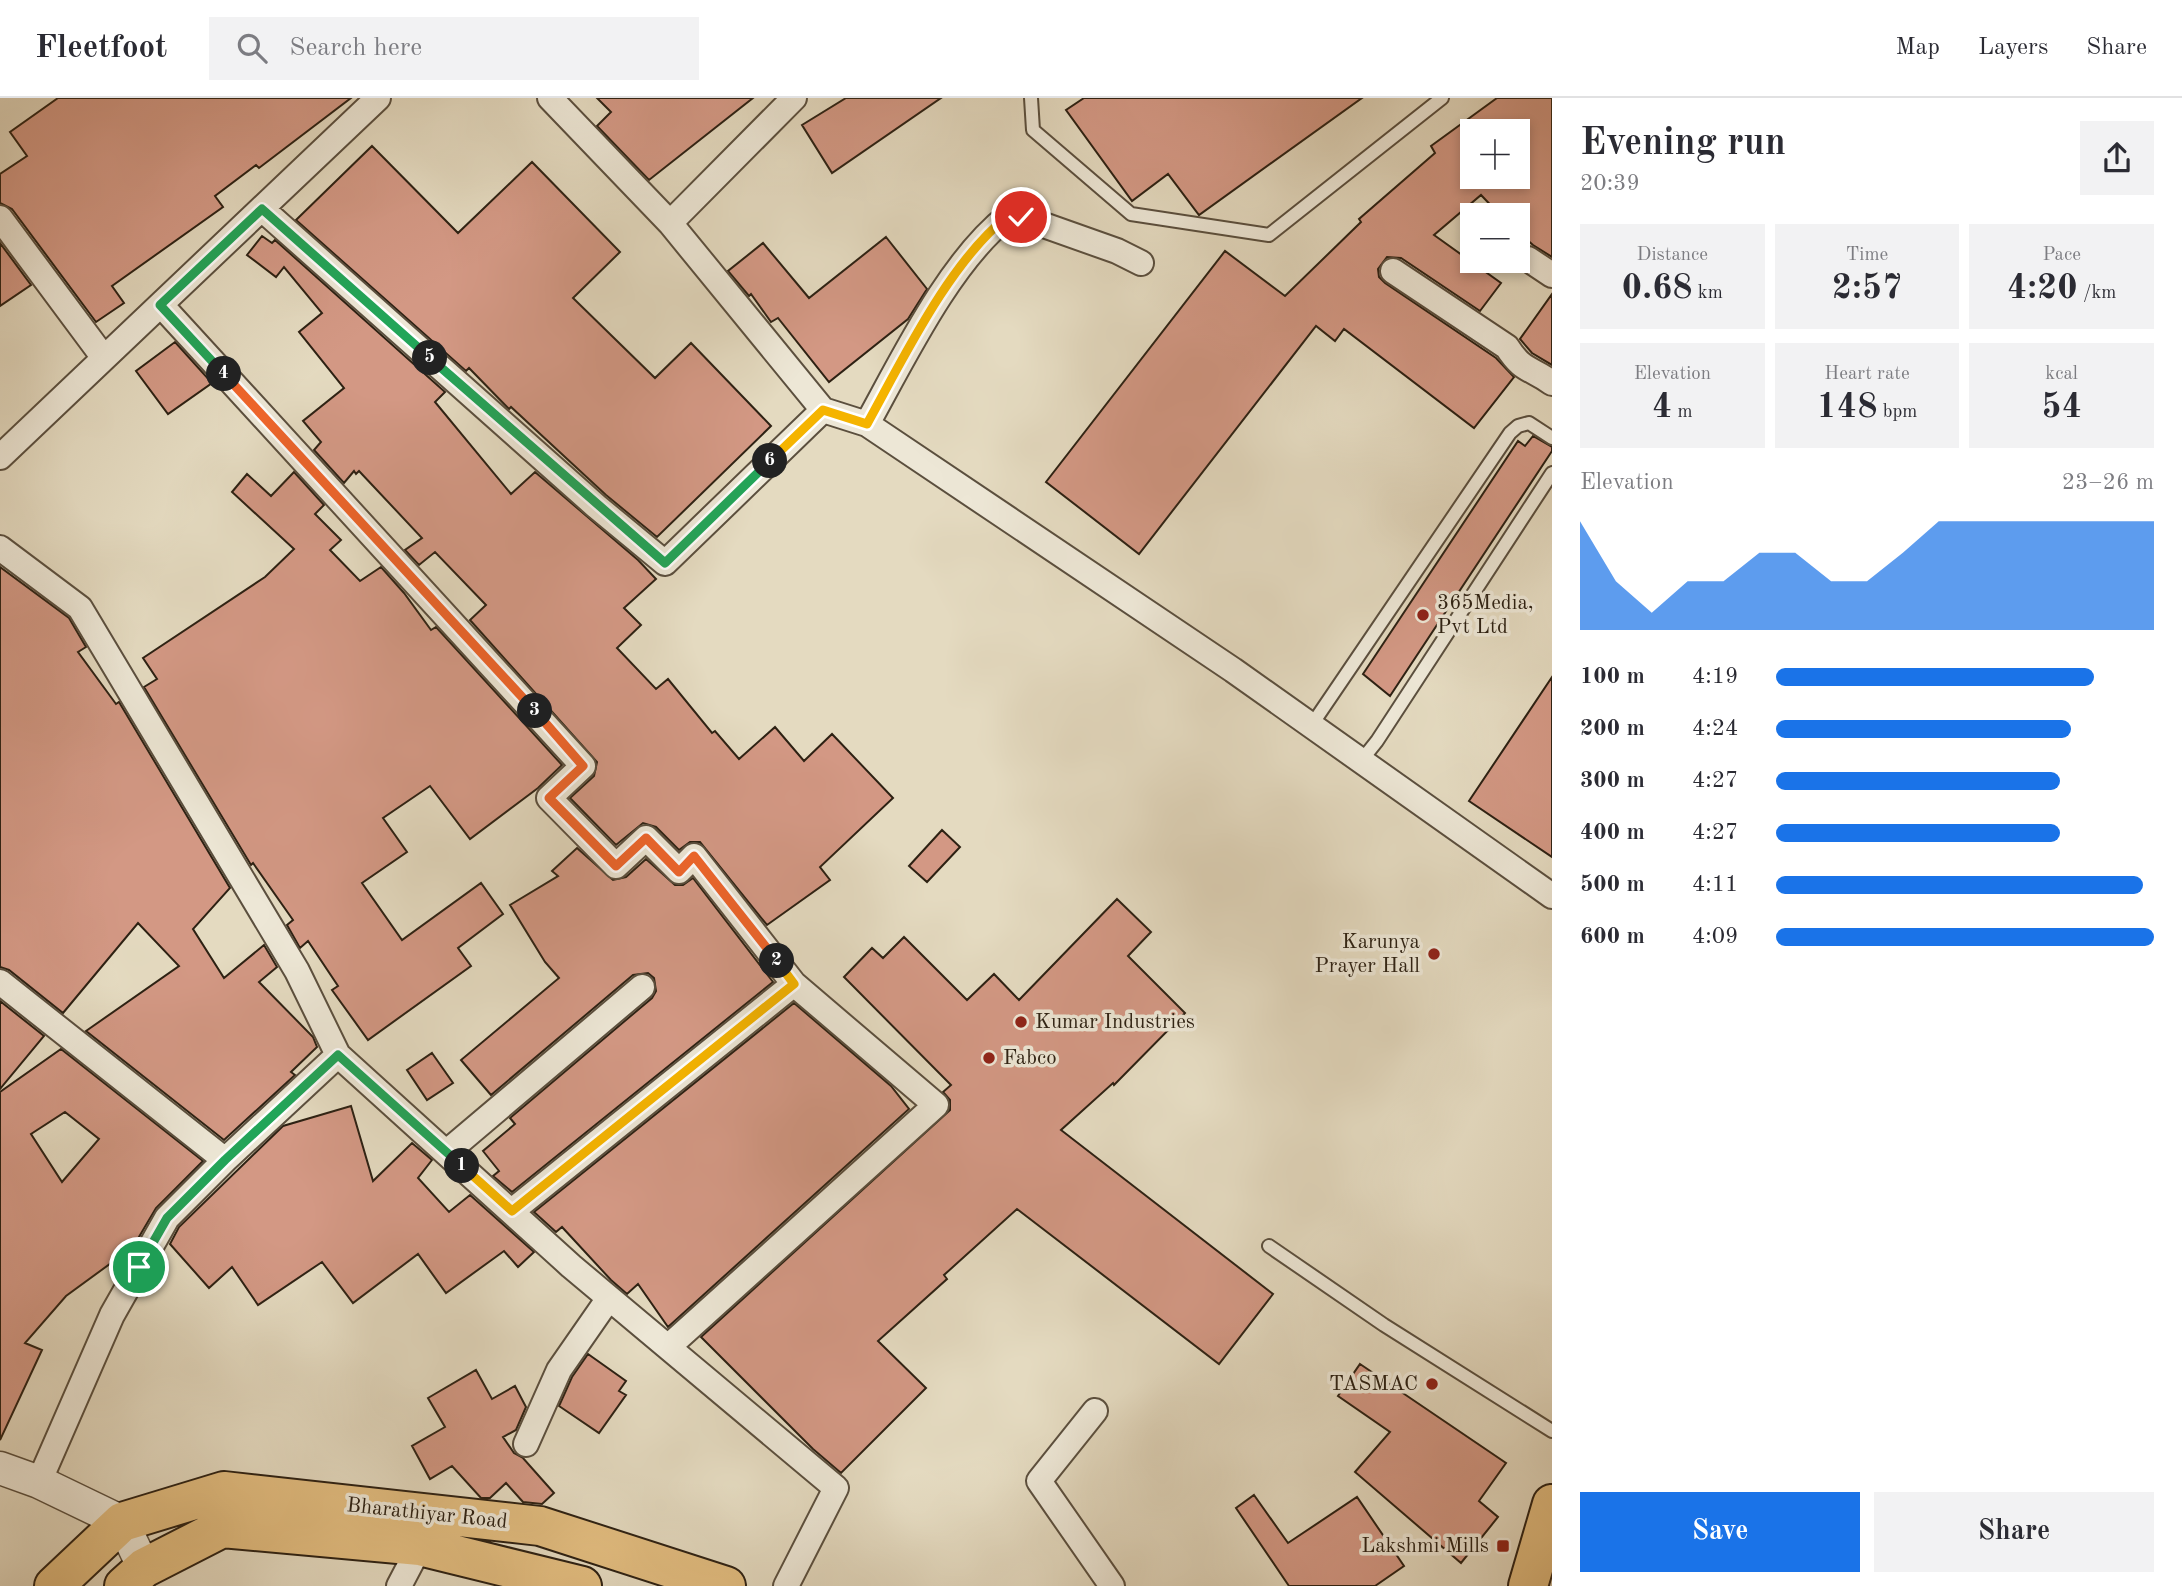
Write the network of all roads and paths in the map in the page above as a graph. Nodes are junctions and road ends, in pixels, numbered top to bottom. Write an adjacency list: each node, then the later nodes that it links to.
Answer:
1 (378, 98): 6 (street)
2 (550, 98): 8 (street)
3 (794, 98): 8 (street)
4 (1031, 98): 5 (lane)
5 (1442, 98)
6 (262, 209): 13 (street); 16 (street)
7 (0, 218): 14 (street)
8 (670, 223): 16 (street)
9 (1530, 260): 12 (street)
10 (1141, 263): 17 (street)
11 (1393, 271): 15 (street)
12 (1552, 275)
13 (160, 305): 14 (street); 26 (street)
14 (104, 358): 19 (street)
15 (1552, 383)
16 (823, 410): 17 (street)
17 (867, 424): 22 (street)
18 (1552, 438): 22 (lane)
19 (0, 457)
20 (1552, 473): 23 (lane)
21 (0, 548): 28 (street)
22 (1311, 726): 23 (street)
23 (1360, 761): 24 (street)
24 (1552, 896)
25 (0, 982): 30 (street)
26 (794, 984): 31 (street); 34 (street)
27 (642, 986): 29 (street)
28 (338, 1055): 29 (street); 30 (street)
29 (447, 1152): 31 (street)
30 (225, 1160): 39 (street)
31 (512, 1211): 33 (street)
32 (1269, 1247): 36 (lane)
33 (609, 1297): 34 (street); 37 (street)
34 (668, 1347): 48 (street)
35 (1095, 1411): 49 (street)
36 (1552, 1431)
37 (526, 1444)
38 (0, 1468): 39 (street)
39 (39, 1482): 41 (street)
40 (1551, 1513): 50 (main road)
41 (122, 1522): 43 (street); 44 (main road); 47 (main road, Bharathiyar Road)
42 (420, 1546): 43 (main road, Bharathiyar Road); 45 (street); 46 (main road, Bharathiyar Road)
43 (134, 1577)
44 (54, 1586)
45 (399, 1586)
46 (582, 1586)
47 (726, 1586)
48 (786, 1586)
49 (1112, 1586)
50 (1528, 1586)

